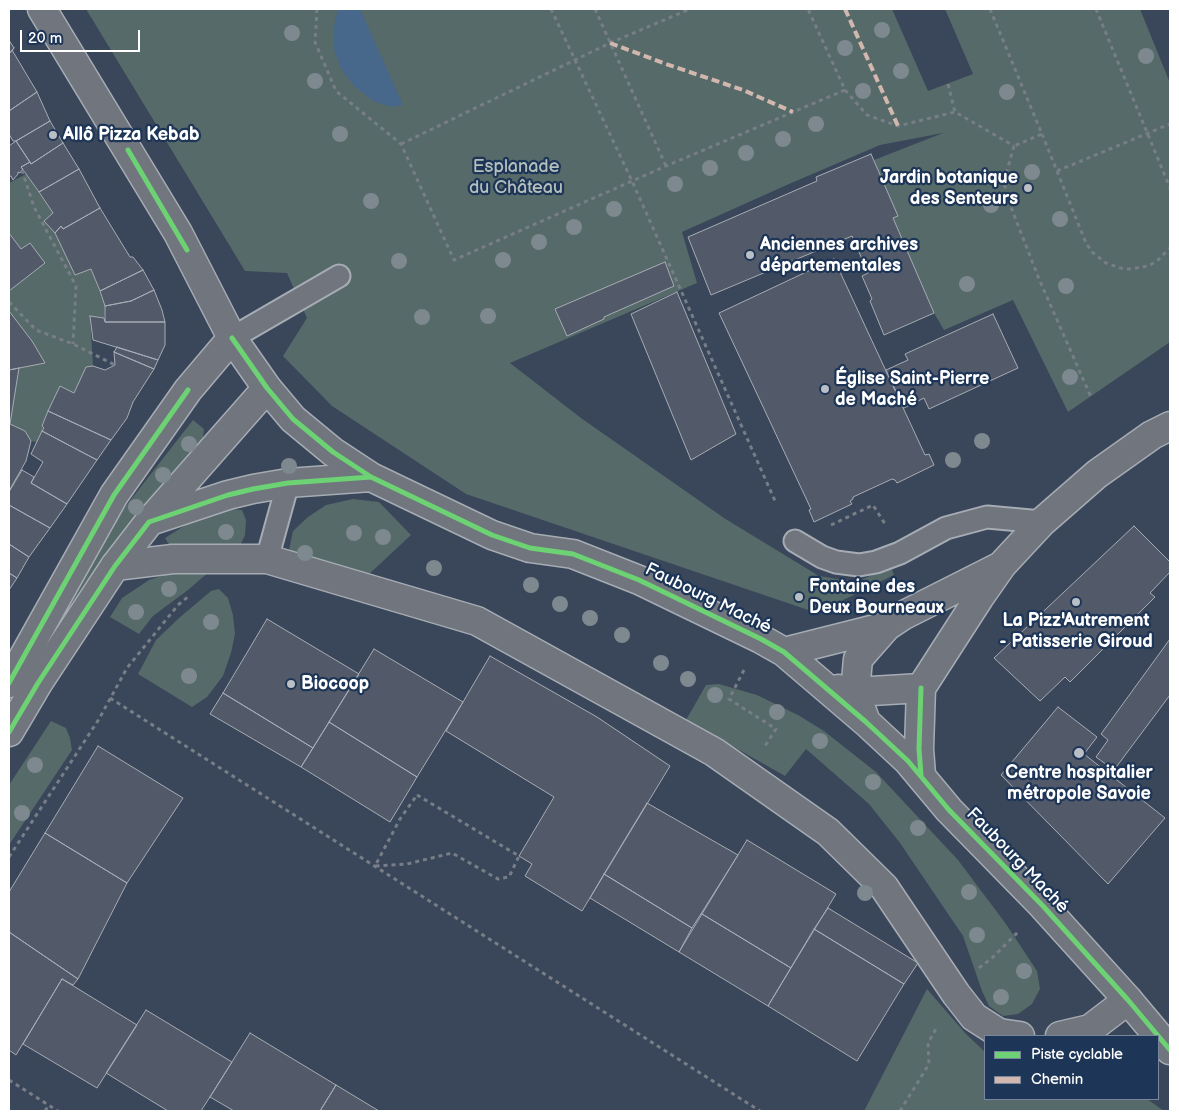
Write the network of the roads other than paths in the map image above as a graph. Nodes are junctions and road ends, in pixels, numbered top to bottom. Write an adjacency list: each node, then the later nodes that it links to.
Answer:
1 (42, 9): 3 (street, Faubourg Maché)
2 (339, 276): 3 (lane)
3 (232, 338): 4 (street, Faubourg Maché); 16 (street)
4 (267, 388): 6 (street, Faubourg Maché); 8 (street)
5 (1164, 426): 9 (street)
6 (371, 477): 7 (street); 15 (street, Faubourg Maché)
7 (288, 483): 8 (street); 11 (lane)
8 (149, 522): 13 (street)
9 (1042, 522): 10 (lane); 12 (street)
10 (795, 541)
11 (267, 559): 13 (street); 25 (street)
12 (1002, 565): 14 (street); 18 (street)
13 (115, 566): 21 (street)
14 (887, 626): 15 (street); 19 (street)
15 (784, 652): 17 (street, Faubourg Maché)
16 (9, 683)
17 (823, 686): 19 (street); 20 (street, Faubourg Maché)
18 (921, 688): 19 (street); 22 (street)
19 (856, 692): 20 (street, Faubourg Maché)
20 (866, 722): 22 (street, Faubourg Maché)
21 (9, 732)
22 (922, 775): 23 (street, Faubourg Maché)
23 (1128, 1000): 24 (street, Faubourg Maché); 26 (street); 27 (street, Faubourg Maché)
24 (1170, 1029)
25 (1013, 1035)
26 (1064, 1035)
27 (1157, 1035)
28 (1159, 1037): 29 (street, Faubourg Maché)
29 (1170, 1050)

